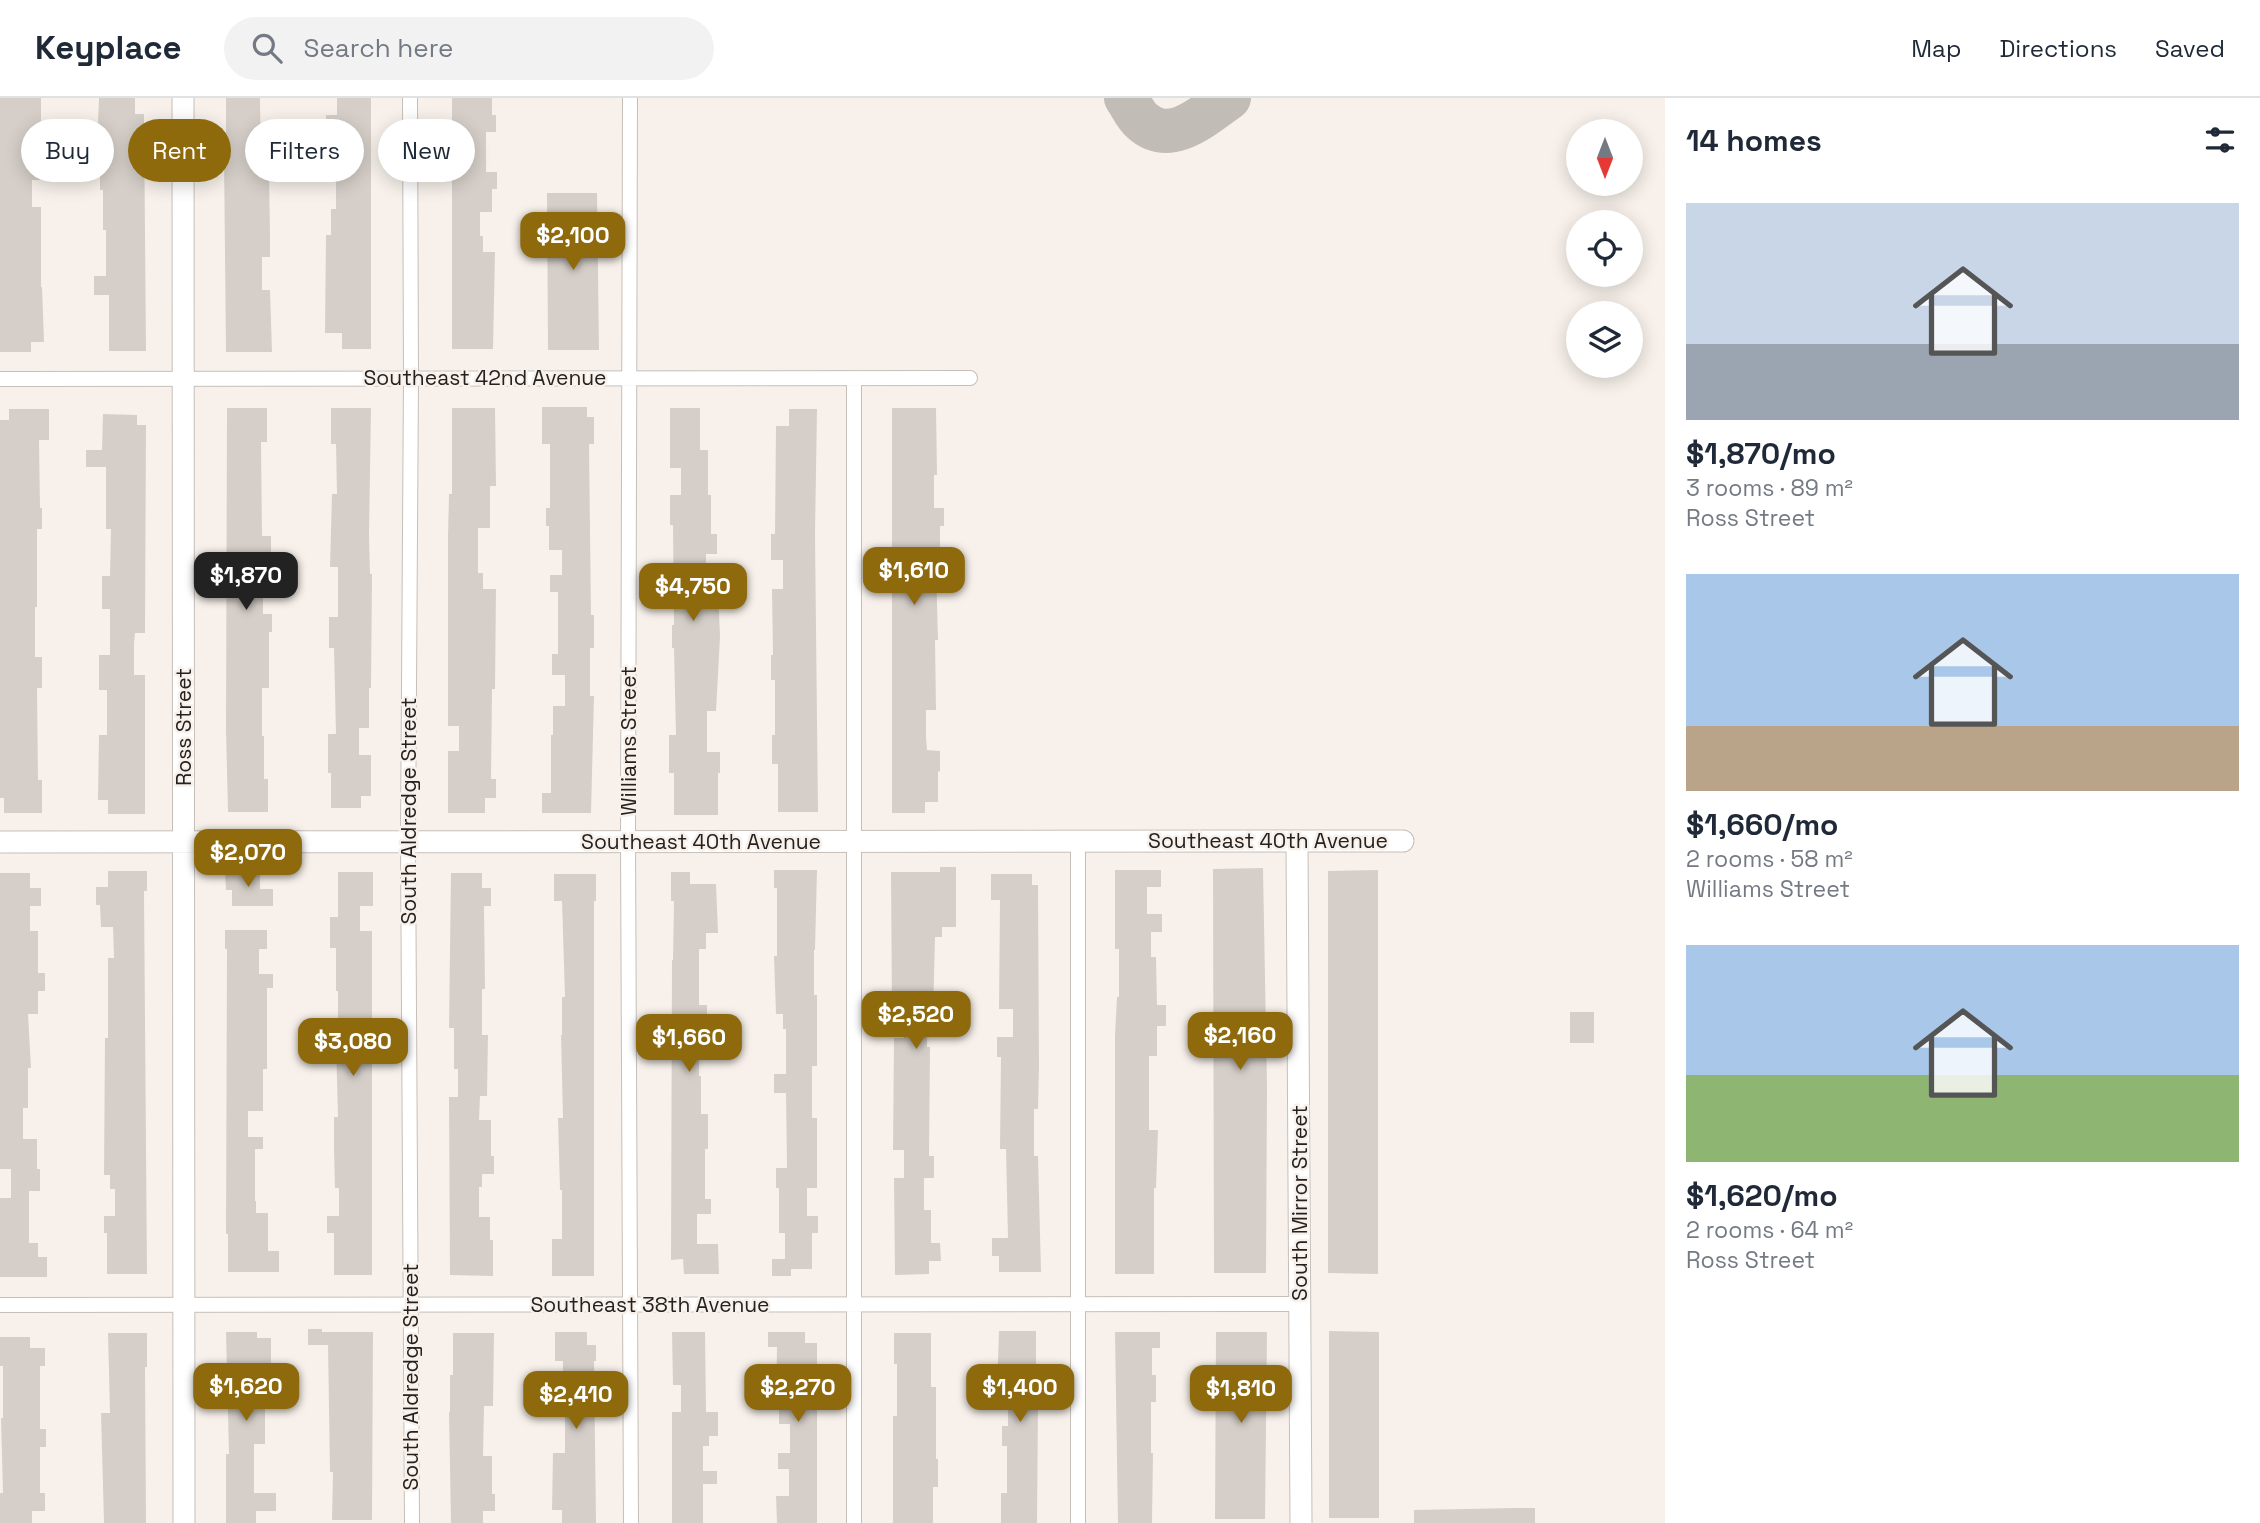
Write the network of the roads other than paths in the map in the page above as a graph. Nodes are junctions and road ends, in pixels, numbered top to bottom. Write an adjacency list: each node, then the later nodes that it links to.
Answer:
1 (183, 98): 4 (street, Ross Street)
2 (410, 98): 5 (street, South Aldredge Street)
3 (630, 98): 6 (street, Williams Street)
4 (183, 378): 5 (street, Southeast 42nd Avenue); 8 (street, Southeast 42nd Avenue); 17 (street, Ross Street)
5 (411, 378): 6 (street, Southeast 42nd Avenue); 14 (street, South Aldredge Street)
6 (631, 378): 9 (street, Southeast 42nd Avenue); 15 (street, Williams Street)
7 (970, 378): 9 (street, Southeast 42nd Avenue)
8 (0, 379)
9 (855, 379): 10 (street)
10 (855, 841): 11 (street, Southeast 40th Avenue); 15 (street, Southeast 40th Avenue); 18 (street)
11 (1078, 841): 16 (street, Southeast 40th Avenue); 19 (street)
12 (1403, 841): 16 (street, Southeast 40th Avenue)
13 (0, 842): 17 (street, Southeast 40th Avenue)
14 (408, 842): 15 (street, Southeast 40th Avenue); 17 (street, Southeast 40th Avenue); 24 (street, South Aldredge Street)
15 (628, 842): 23 (street, Williams Street)
16 (1297, 842): 20 (street, South Mirror Street)
17 (185, 843): 22 (street, Ross Street)
18 (854, 1304): 19 (street, Southeast 38th Avenue); 23 (street, Southeast 38th Avenue); 28 (street)
19 (1078, 1304): 20 (street, Southeast 38th Avenue); 29 (street)
20 (1300, 1304): 30 (street, South Mirror Street)
21 (0, 1305): 22 (street, Southeast 38th Avenue)
22 (183, 1305): 24 (street, Southeast 38th Avenue); 25 (street, Ross Street)
23 (631, 1305): 24 (street, Southeast 38th Avenue); 27 (street, Williams Street)
24 (410, 1306): 26 (street, South Aldredge Street)
25 (184, 1523)
26 (412, 1523)
27 (631, 1523)
28 (854, 1523)
29 (1078, 1523)
30 (1301, 1523)

